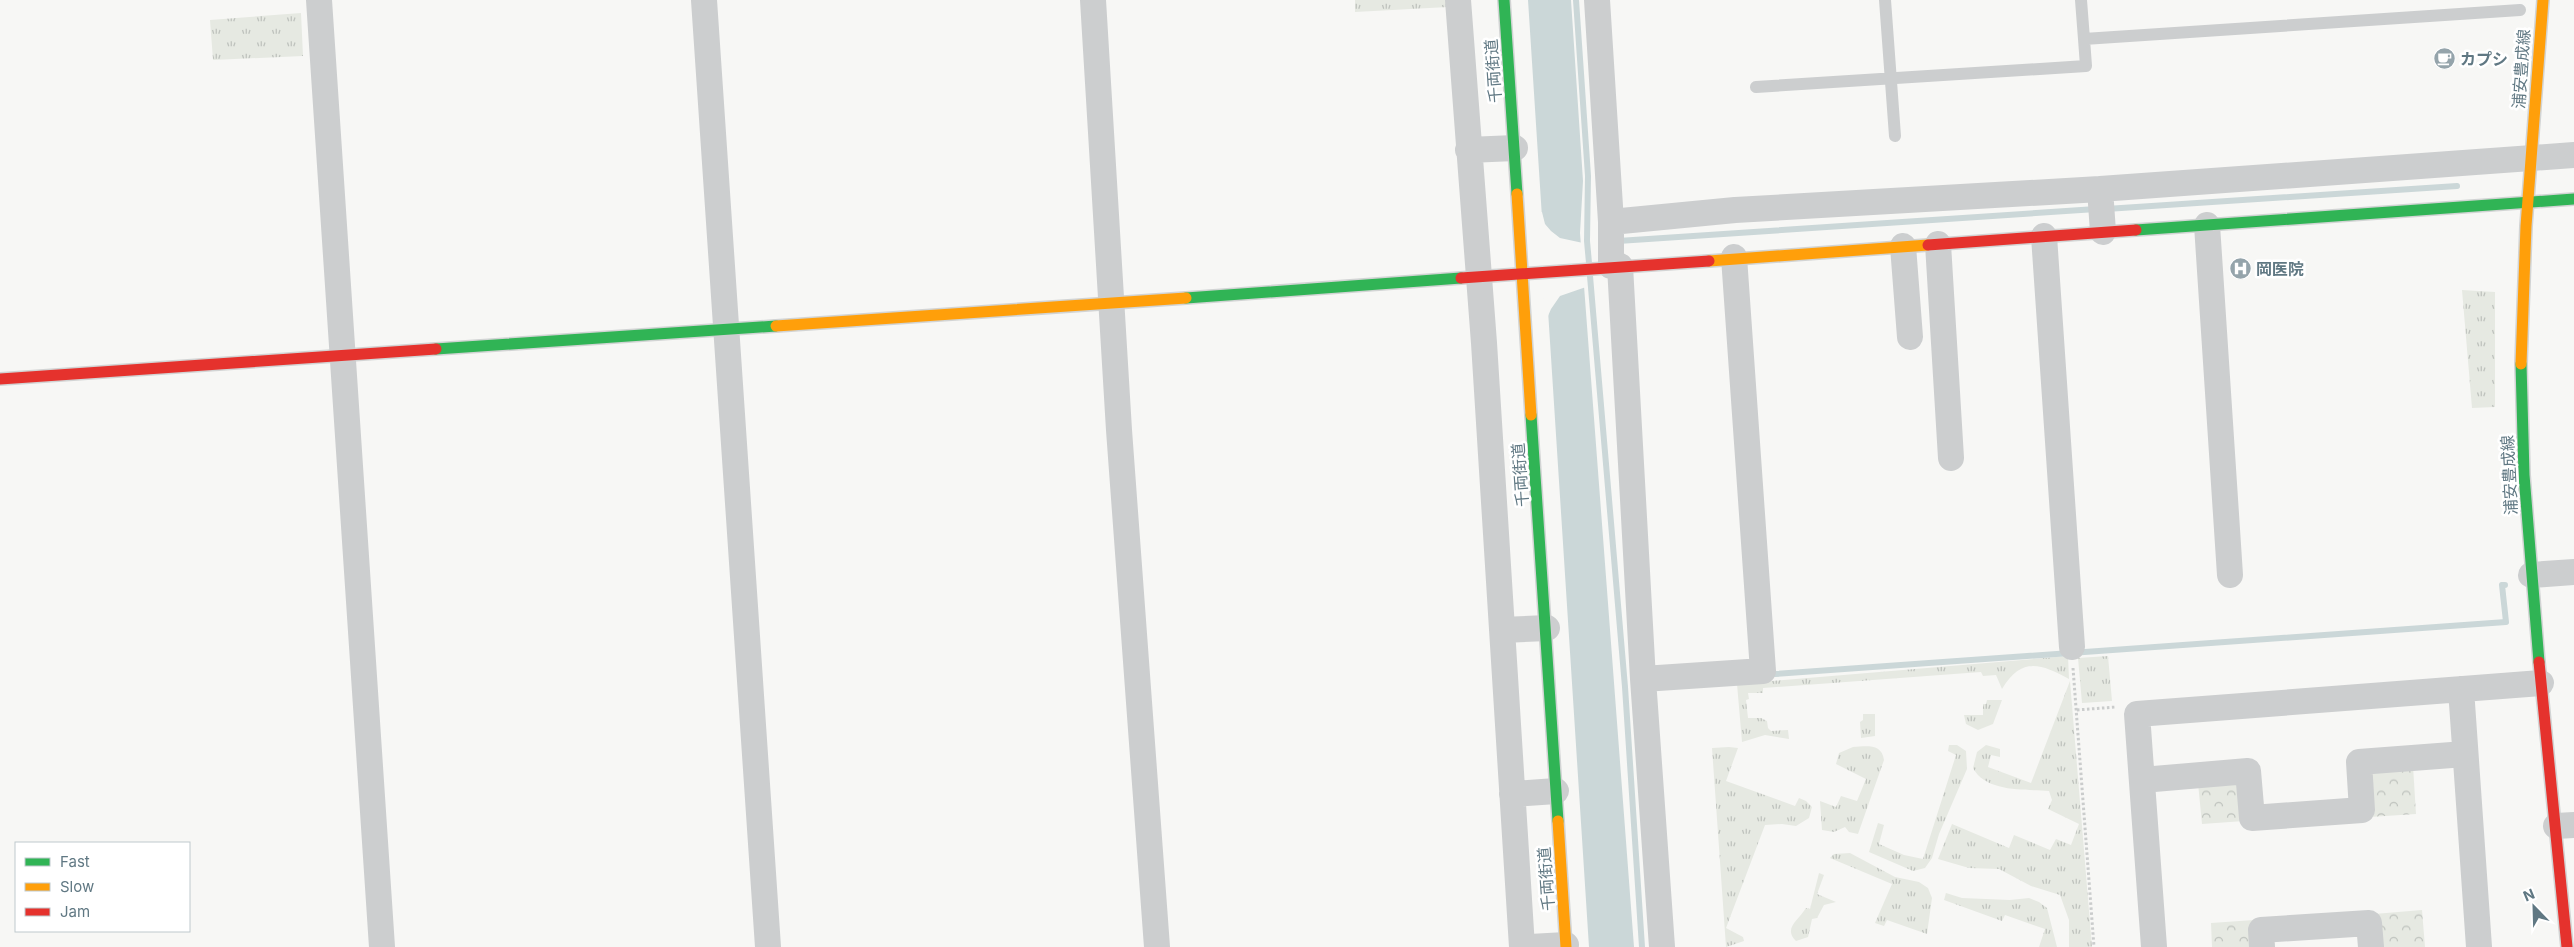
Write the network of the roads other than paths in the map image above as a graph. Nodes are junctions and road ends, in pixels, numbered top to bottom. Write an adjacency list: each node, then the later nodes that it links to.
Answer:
1 (319, 0): 34 (street)
2 (704, 0): 32 (street)
3 (1093, 0): 31 (street)
4 (1458, 0): 16 (street)
5 (1504, 0): 15 (street, 千両街道)
6 (1597, 0): 22 (street)
7 (1885, 0): 12 (lane)
8 (2081, 0): 11 (lane)
9 (2543, 0): 18 (street, 浦安豊成線)
10 (2520, 10): 11 (lane)
11 (2084, 39): 12 (lane)
12 (1891, 79): 13 (lane); 14 (lane)
13 (1756, 88)
14 (1895, 136)
15 (1515, 148): 16 (street); 29 (street, 千両街道)
16 (1468, 150): 30 (street)
17 (2574, 155): 18 (street)
18 (2531, 157): 20 (street, 浦安豊成線); 21 (street)
19 (2574, 199): 20 (street)
20 (2528, 202): 23 (street); 38 (street, 浦安豊成線)
21 (2102, 210): 22 (street); 23 (street); 24 (street)
22 (1611, 222): 28 (street)
23 (2207, 225): 39 (street)
24 (2044, 236): 25 (street); 42 (street)
25 (1938, 244): 26 (street); 36 (street)
26 (1903, 246): 27 (street); 33 (street)
27 (1734, 258): 28 (street); 43 (street)
28 (1608, 266): 29 (street); 43 (street)
29 (1523, 274): 30 (street); 40 (street, 千両街道)
30 (1478, 277): 31 (street); 41 (street)
31 (1104, 304): 32 (street); 54 (street)
32 (726, 330): 34 (street); 53 (street)
33 (1910, 337)
34 (342, 356): 35 (street); 52 (street)
35 (0, 379)
36 (1951, 458)
37 (2574, 572): 38 (street)
38 (2531, 575): 44 (street, 浦安豊成線)
39 (2230, 576)
40 (1547, 628): 41 (street); 48 (street, 千両街道)
41 (1510, 629): 49 (street)
42 (2072, 657)
43 (1643, 680): 58 (street)
44 (2542, 683): 45 (street); 50 (street, 浦安豊成線)
45 (2461, 689): 46 (street); 47 (street)
46 (2465, 754): 47 (street); 62 (street)
47 (2142, 780): 59 (street)
48 (1556, 791): 49 (street); 51 (street, 千両街道)
49 (1520, 793): 55 (street)
50 (2565, 825): 63 (street, 浦安豊成線)
51 (1566, 946): 57 (street)
52 (382, 947)
53 (768, 947)
54 (1157, 947)
55 (1522, 947)
56 (1530, 947): 57 (street)
57 (1539, 947)
58 (1662, 947)
59 (2154, 947)
60 (2262, 947): 61 (street)
61 (2371, 947)
62 (2479, 947)
63 (2567, 947)

